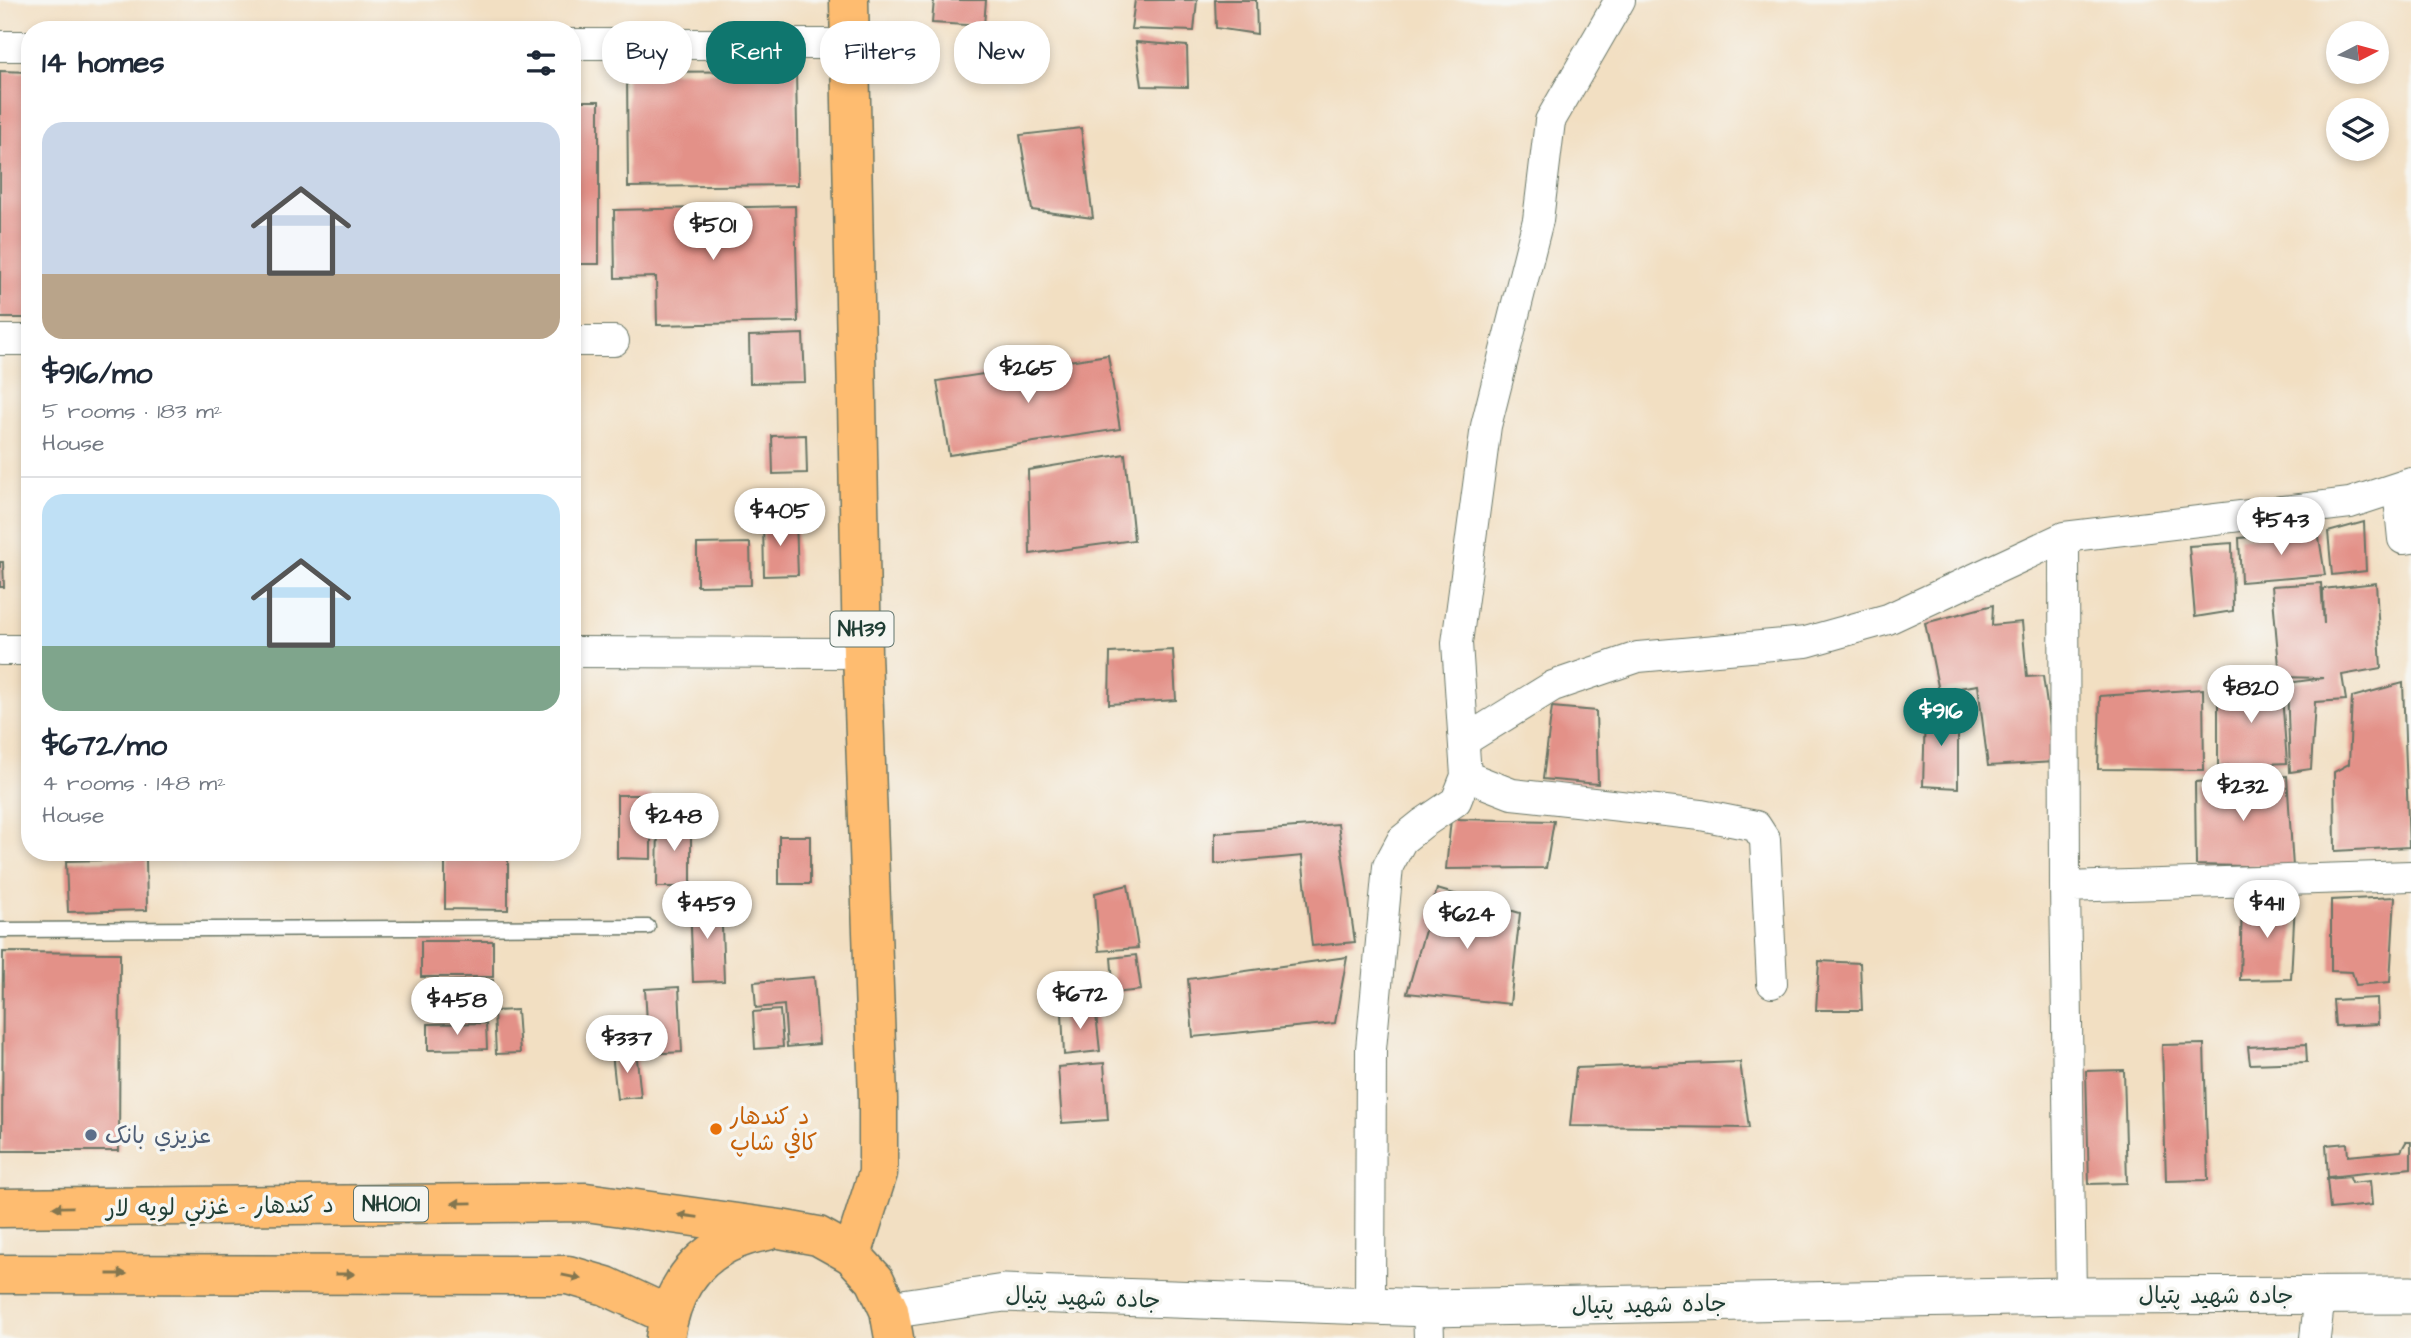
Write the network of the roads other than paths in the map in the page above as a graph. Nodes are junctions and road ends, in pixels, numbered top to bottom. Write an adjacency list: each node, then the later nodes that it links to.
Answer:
1 (849, 0): 3 (main road, NH39)
2 (1620, 0): 21 (street)
3 (849, 21)
4 (581, 44): 5 (street)
5 (820, 44)
6 (0, 46): 7 (street)
7 (21, 46)
8 (850, 84): 20 (main road, NH39)
9 (0, 340): 10 (street)
10 (21, 340)
11 (581, 341): 12 (street)
12 (614, 341)
13 (2411, 483): 15 (street)
14 (2411, 498): 16 (street)
15 (2064, 537): 21 (street); 24 (street)
16 (2411, 538)
17 (0, 650): 18 (street)
18 (21, 650)
19 (581, 652): 20 (street)
20 (862, 653): 30 (main road, NH39)
21 (1464, 741): 22 (street)
22 (1466, 776): 27 (street); 35 (street)
23 (2411, 876): 24 (street)
24 (2065, 887): 34 (street)
25 (648, 927): 26 (lane)
26 (0, 930)
27 (1772, 984)
28 (0, 1208): 29 (main road, د کندهار - غزني لويه لار / NH0101, one-way to 28)
29 (780, 1229): 30 (main road, د کندهار - غزني لويه لار / NH0101); 38 (main road)
30 (852, 1255): 37 (main road, NH0101)
31 (0, 1274): 38 (main road, one-way to 38)
32 (2320, 1295): 33 (street, جاده شهید پتیال); 34 (street, جاده شهید پتیال); 39 (street)
33 (2411, 1295)
34 (2071, 1296): 36 (street, جاده شهید پتیال)
35 (1370, 1307): 36 (street, جاده شهید پتیال); 37 (street, جاده شهید پتیال)
36 (1429, 1323)
37 (892, 1324)
38 (667, 1326)
39 (2315, 1338)

